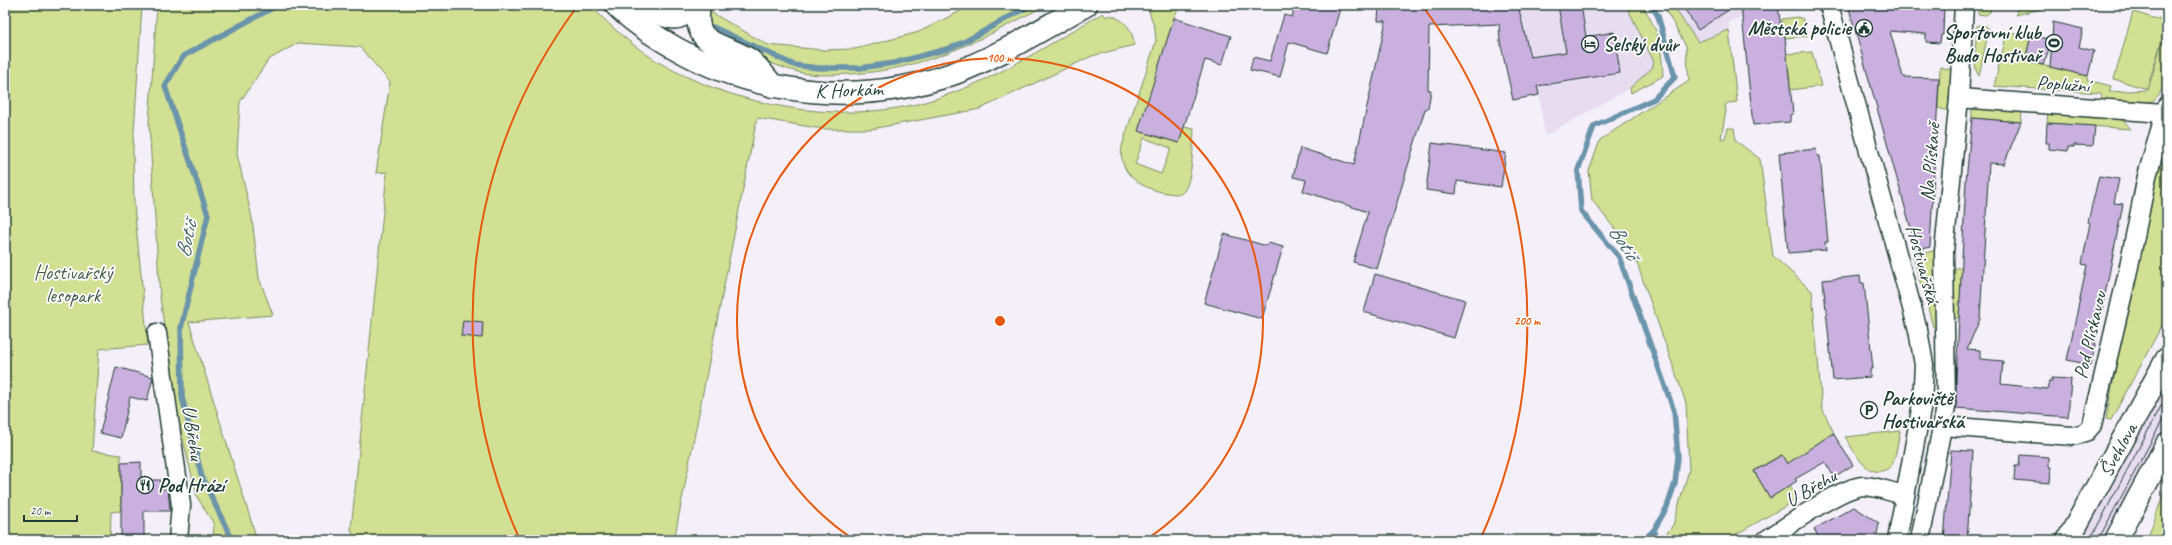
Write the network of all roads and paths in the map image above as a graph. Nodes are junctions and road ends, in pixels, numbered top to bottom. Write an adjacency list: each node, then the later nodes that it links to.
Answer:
1 (616, 5): 8 (main road, K Horkám)
2 (647, 5): 3 (main road)
3 (690, 5)
4 (700, 5): 8 (main road)
5 (1086, 5): 8 (main road, K Horkám)
6 (1829, 5): 15 (street, Hostivařská)
7 (1964, 5): 9 (street, Na Plískavě)
8 (773, 86)
9 (1958, 98): 10 (street, Poplužní); 13 (street, Na Plískavě)
10 (2166, 110): 13 (street, Pod Plískavou)
11 (157, 333): 16 (street, U Břehu)
12 (2167, 359): 20 (main road, Švehlova)
13 (1943, 426): 19 (street, Na Plískavě)
14 (2167, 444): 21 (main road, Švehlova)
15 (1905, 495): 17 (street, U Břehu); 18 (street, Hostivařská)
16 (178, 540)
17 (1766, 540)
18 (1897, 540)
19 (1920, 540)
20 (2068, 540)
21 (2116, 540)

